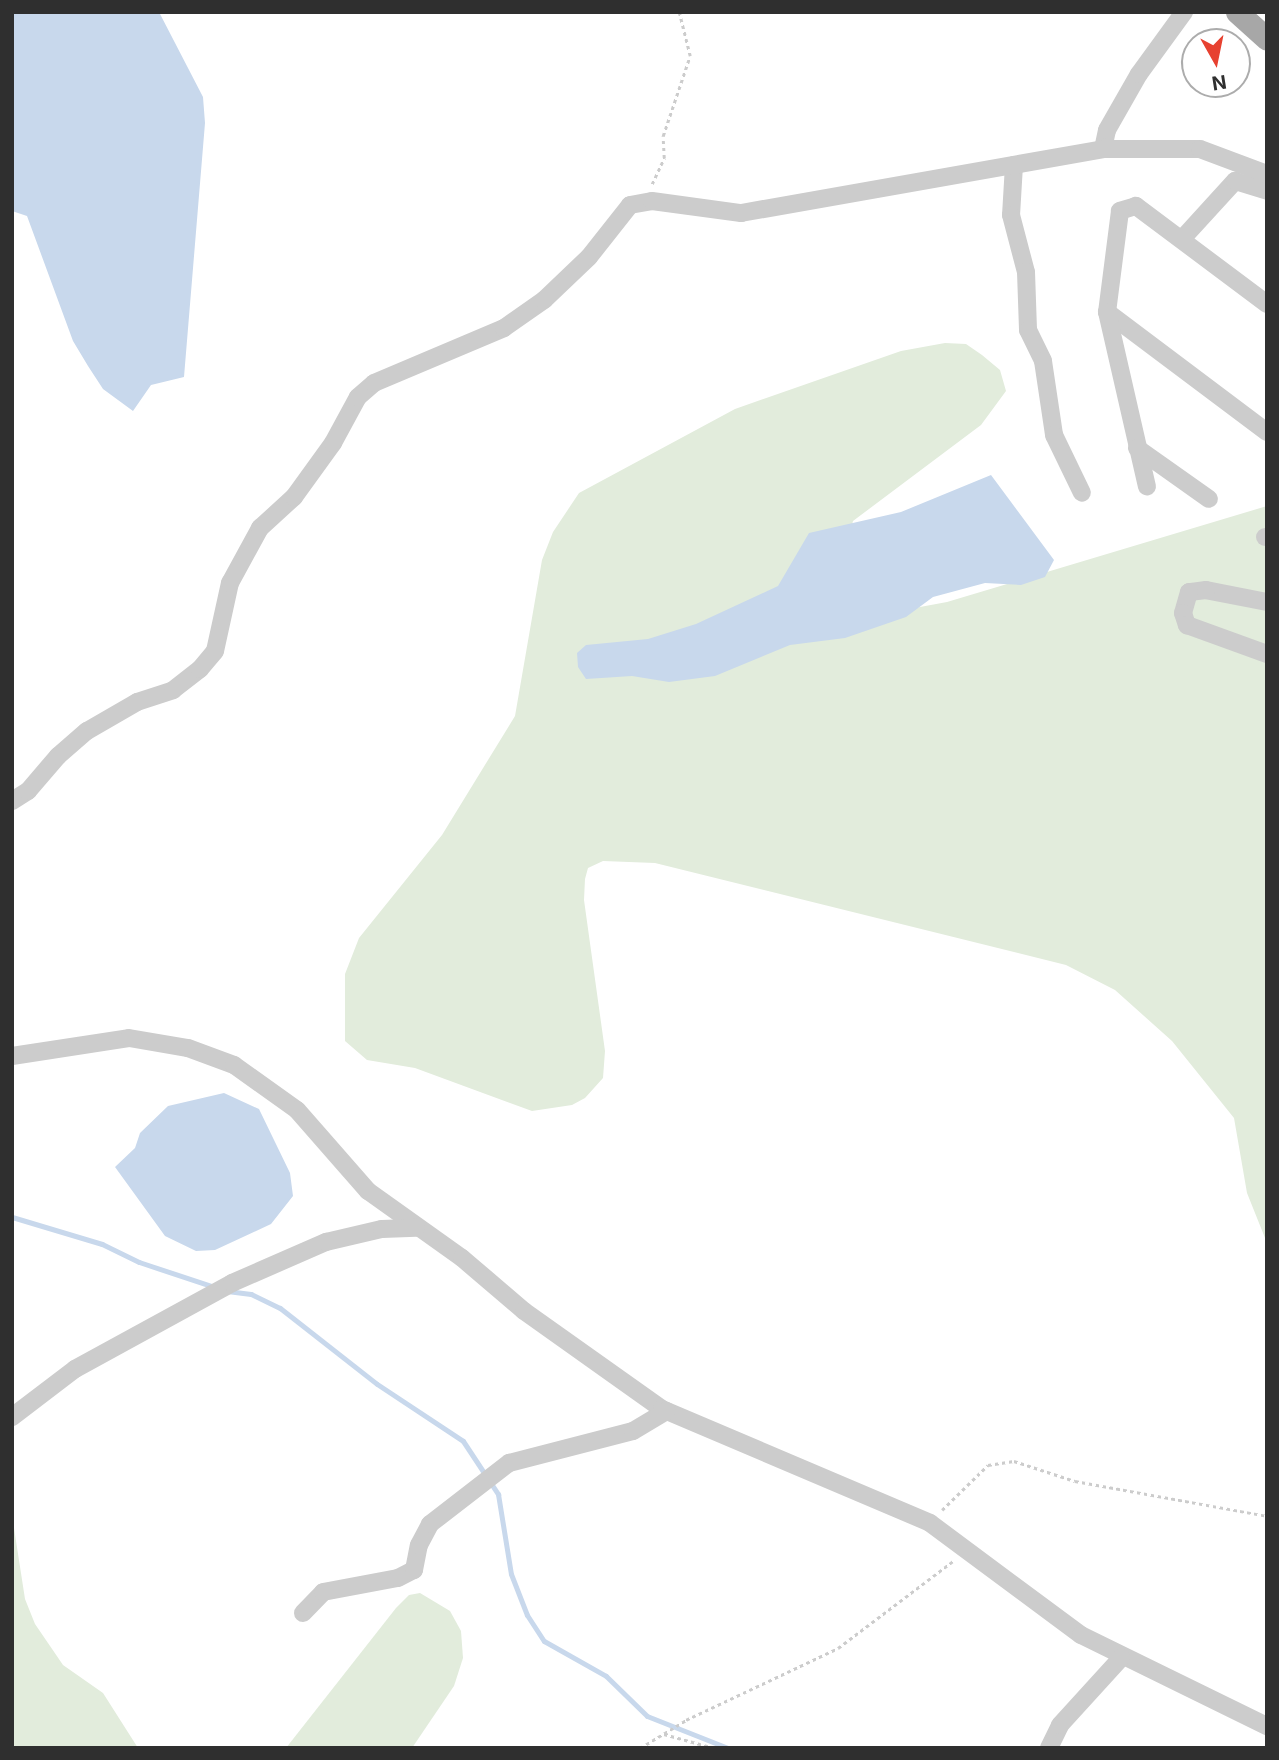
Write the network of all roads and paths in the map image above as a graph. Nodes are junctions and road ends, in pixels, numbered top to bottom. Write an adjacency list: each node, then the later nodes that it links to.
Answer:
1 (679, 12): 9 (path)
2 (1184, 12): 5 (street)
3 (1237, 12): 4 (main road)
4 (1267, 39)
5 (1103, 149): 6 (street); 7 (street)
6 (1014, 165): 9 (street); 16 (street)
7 (1267, 174)
8 (1267, 191): 10 (street)
9 (643, 203): 20 (street)
10 (1182, 239): 11 (street); 12 (street)
11 (1267, 304)
12 (1107, 312): 13 (street); 14 (street)
13 (1267, 432)
14 (1137, 448): 15 (street); 17 (street)
15 (1147, 486)
16 (1082, 492)
17 (1209, 499)
18 (1267, 602): 19 (street)
19 (1267, 653)
20 (12, 801)
21 (12, 1056): 22 (street)
22 (416, 1228): 23 (street); 24 (street)
23 (666, 1411): 26 (street); 28 (street)
24 (12, 1417)
25 (1267, 1516): 26 (path)
26 (930, 1523): 27 (street)
27 (966, 1549): 29 (street); 31 (path)
28 (303, 1613)
29 (1121, 1658): 30 (street); 34 (street)
30 (1267, 1726)
31 (664, 1734): 32 (path); 33 (path)
32 (640, 1748)
33 (714, 1748)
34 (1049, 1748)

